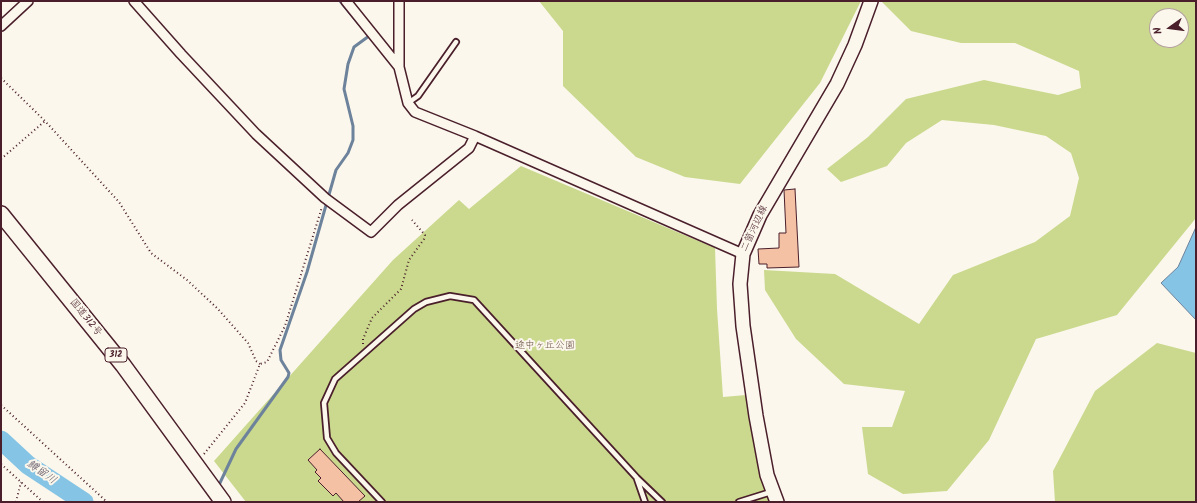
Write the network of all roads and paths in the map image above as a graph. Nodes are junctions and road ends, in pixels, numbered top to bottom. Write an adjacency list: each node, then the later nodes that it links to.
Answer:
1 (28, 1): 6 (street)
2 (134, 1): 14 (street)
3 (346, 1): 8 (street)
4 (399, 1): 8 (street)
5 (871, 1): 17 (main road, 二箇河辺線)
6 (1, 26)
7 (456, 42): 10 (lane)
8 (399, 67): 10 (street)
9 (1, 78): 11 (path)
10 (408, 103): 12 (street)
11 (45, 121): 13 (path); 19 (path)
12 (475, 136): 14 (street); 17 (street)
13 (1, 159)
14 (325, 198): 19 (path)
15 (1, 214): 22 (highway, 国道312号 / 312)
16 (412, 220): 18 (path)
17 (743, 254): 25 (main road, 二箇河辺線)
18 (363, 354): 23 (lane); 30 (lane)
19 (260, 364): 22 (path)
20 (1, 405): 28 (path)
21 (1, 464): 24 (path)
22 (196, 465): 29 (highway, 国道312号 / 312)
23 (637, 478): 31 (lane); 32 (lane)
24 (21, 482): 26 (path); 27 (path)
25 (775, 497): 33 (lane)
26 (16, 502)
27 (43, 502)
28 (107, 502)
29 (224, 502)
30 (382, 502)
31 (645, 502)
32 (662, 502)
33 (739, 502)

